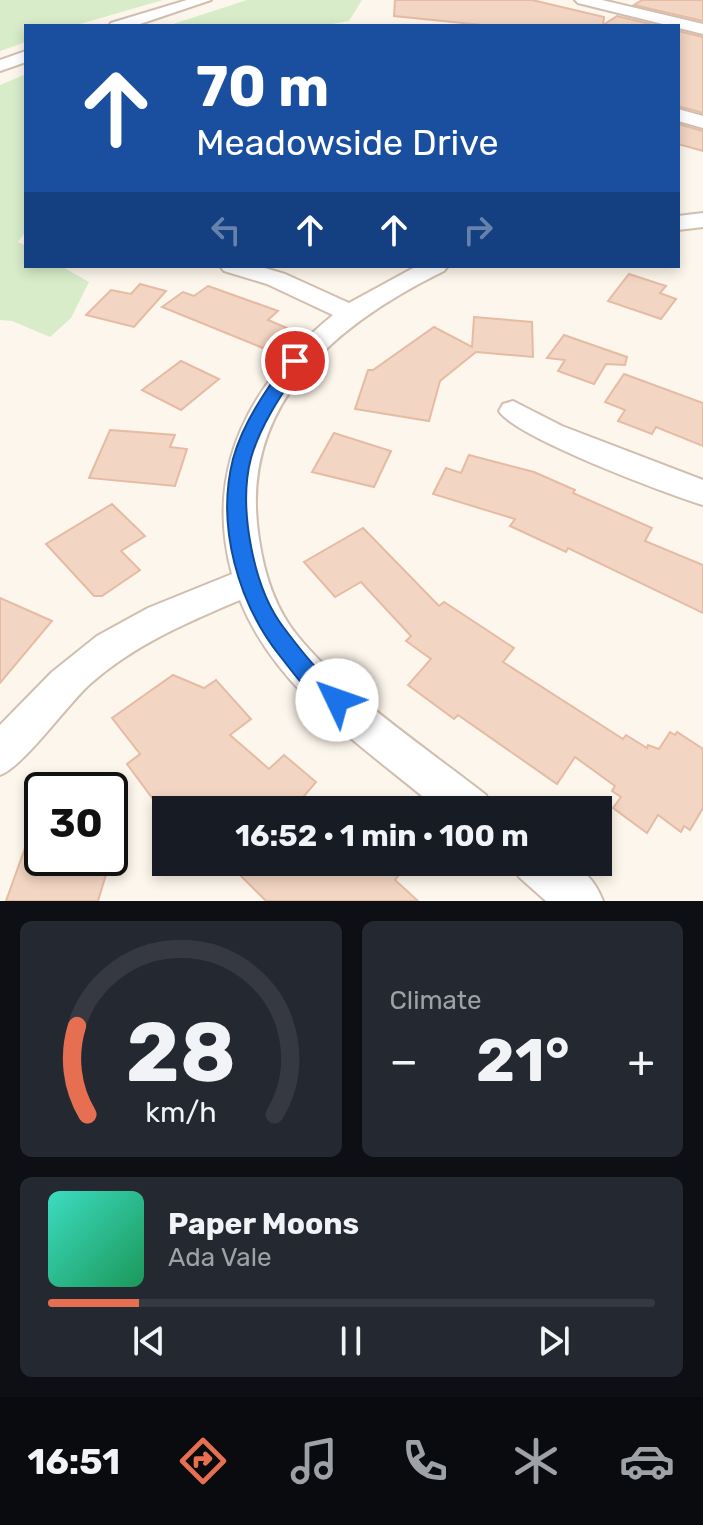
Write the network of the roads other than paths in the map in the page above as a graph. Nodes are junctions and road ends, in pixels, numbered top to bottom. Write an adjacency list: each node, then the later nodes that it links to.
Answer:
1 (203, 0): 3 (street)
2 (583, 0): 4 (street)
3 (124, 24)
4 (703, 29)
5 (24, 57): 6 (street)
6 (0, 66)
7 (680, 116): 8 (street)
8 (703, 122)
9 (703, 220): 10 (street)
10 (680, 223)
11 (239, 268): 13 (street)
12 (432, 268): 13 (street)
13 (350, 313): 16 (street)
14 (513, 411): 15 (street)
15 (703, 493)
16 (250, 581): 17 (street); 18 (street)
17 (0, 756)
18 (454, 796)
19 (551, 876): 20 (street)
20 (581, 901)

